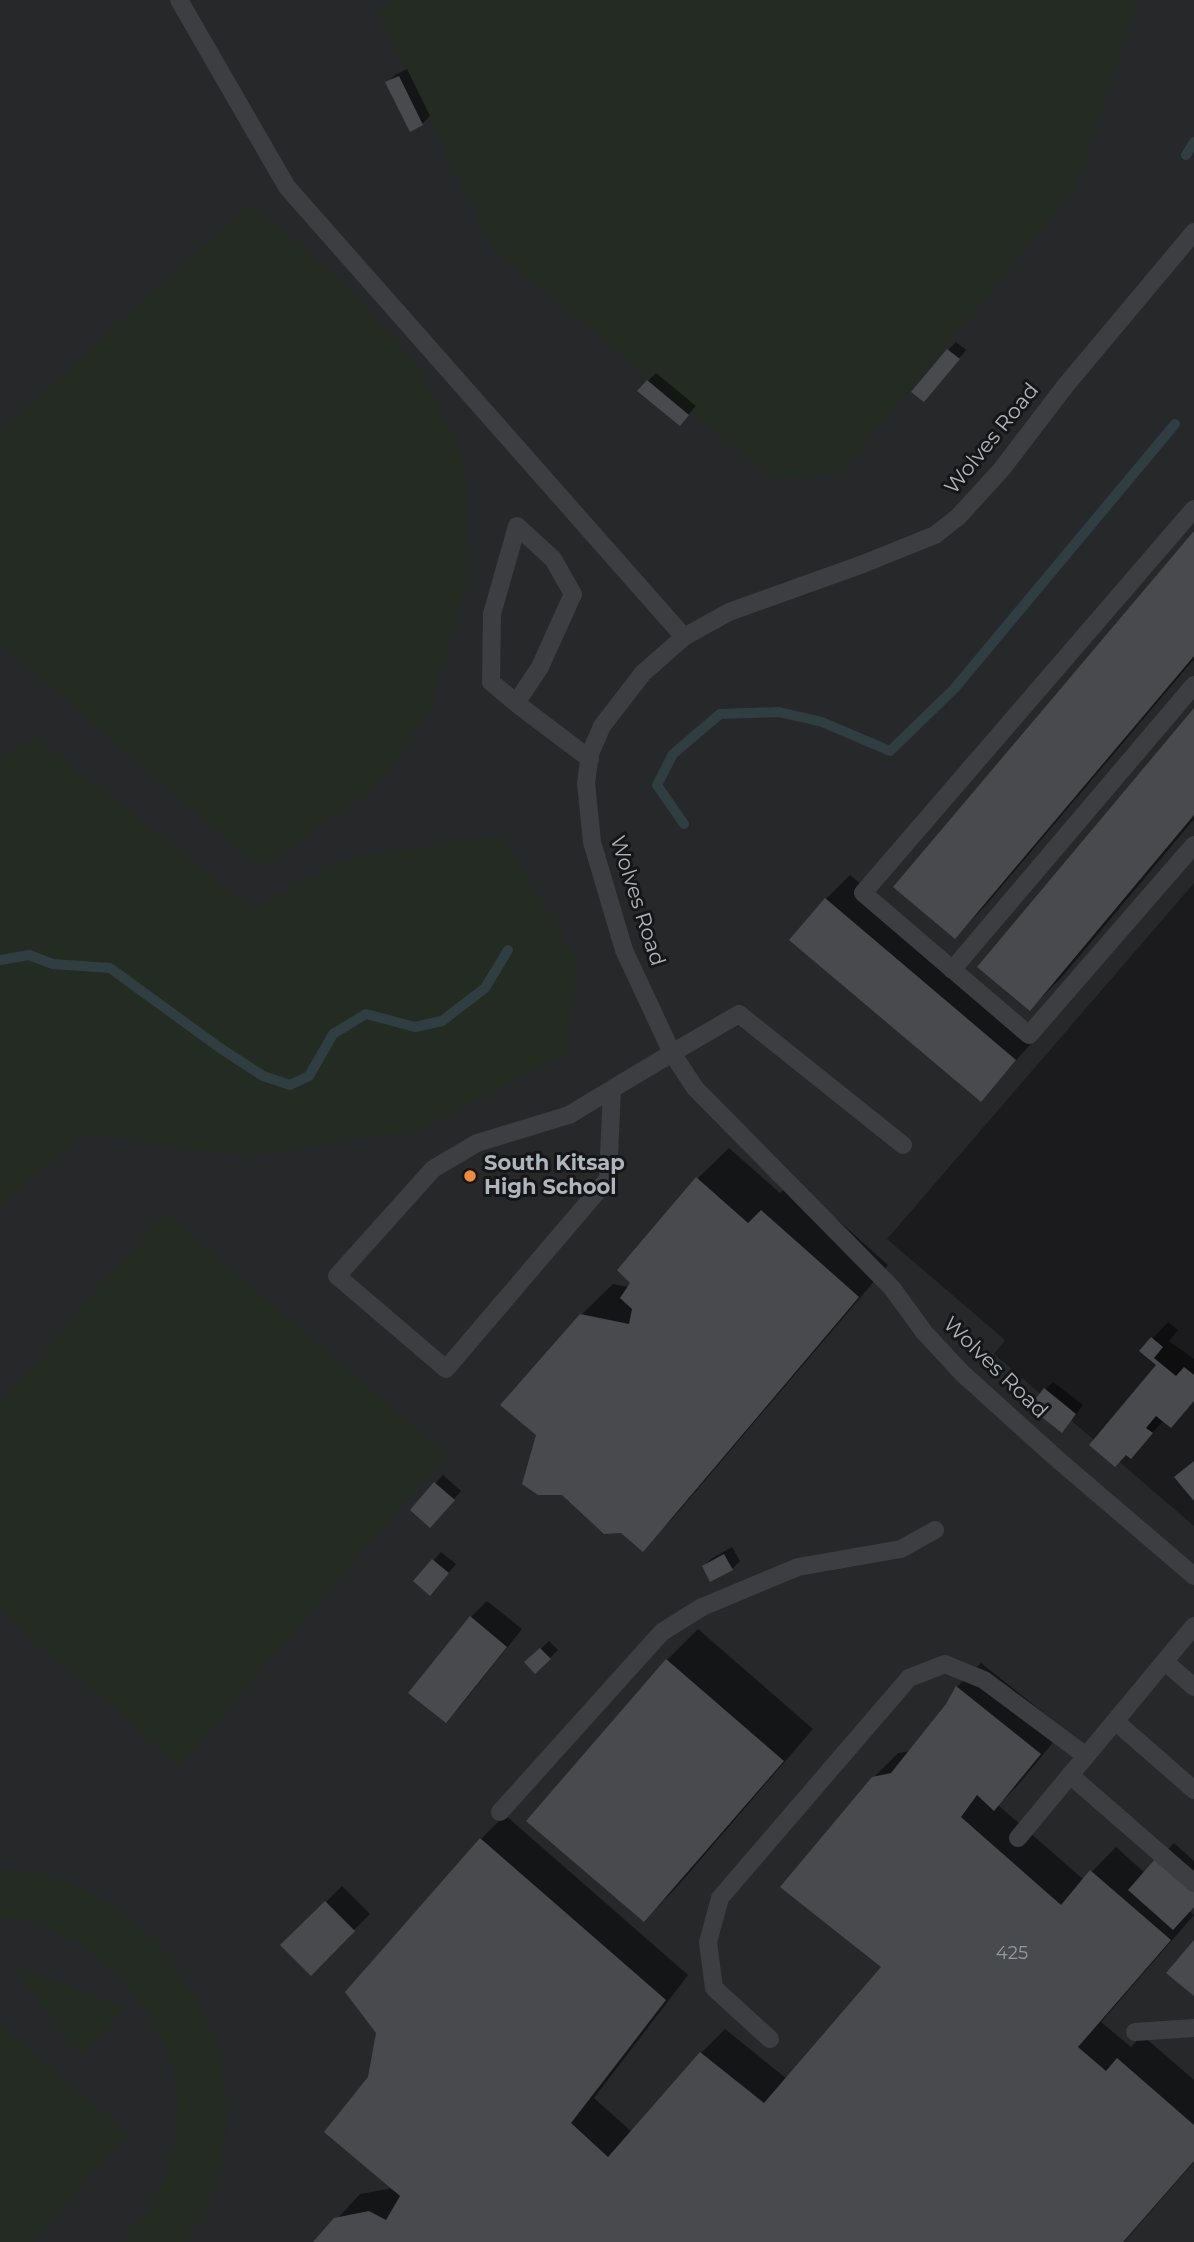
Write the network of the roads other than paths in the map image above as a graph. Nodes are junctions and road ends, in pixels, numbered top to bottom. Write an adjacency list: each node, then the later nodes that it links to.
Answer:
1 (179, 0): 4 (lane)
2 (1194, 232): 4 (lane, Wolves Road)
3 (1194, 509): 9 (lane)
4 (684, 637): 7 (lane, Wolves Road)
5 (1194, 685): 9 (lane)
6 (516, 703): 6 (lane); 7 (lane)
7 (590, 759): 10 (lane, Wolves Road)
8 (1194, 845): 9 (lane)
9 (953, 970)
10 (672, 1054): 11 (lane); 12 (lane); 14 (lane, Wolves Road)
11 (612, 1089): 11 (lane)
12 (903, 1146)
13 (935, 1530): 22 (lane)
14 (1194, 1576)
15 (1194, 1626): 16 (lane)
16 (1165, 1662): 17 (lane); 18 (lane)
17 (1194, 1687)
18 (1115, 1721): 19 (lane); 21 (lane)
19 (1086, 1756): 20 (lane); 27 (lane)
20 (1070, 1776): 23 (lane); 24 (lane)
21 (1194, 1790)
22 (500, 1812)
23 (1018, 1838)
24 (1194, 1883)
25 (1194, 2028): 26 (lane)
26 (1135, 2032)
27 (770, 2039)

